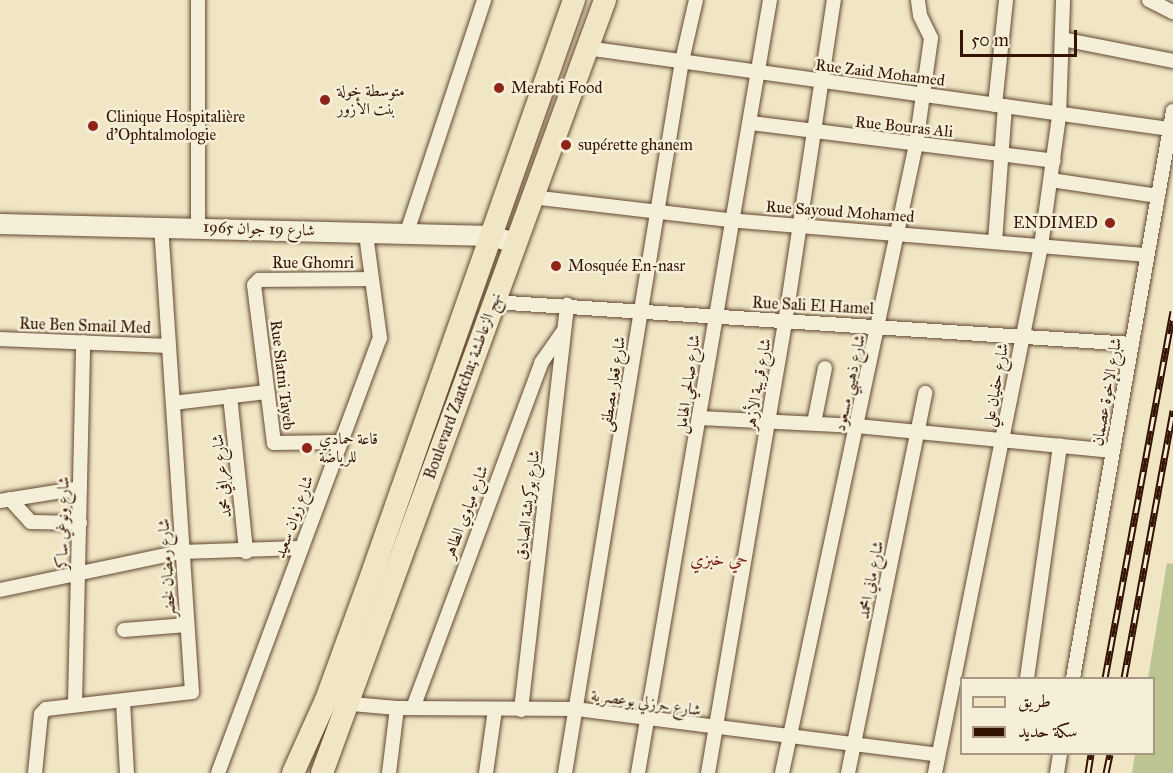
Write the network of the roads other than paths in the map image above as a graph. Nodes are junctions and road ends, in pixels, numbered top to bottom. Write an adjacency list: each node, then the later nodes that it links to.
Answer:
1 (198, 0): 36 (street)
2 (484, 0): 40 (street)
3 (574, 0): 41 (main road, Boulevard Zaatcha; نهج الزعاطشة)
4 (605, 0): 14 (main road, Boulevard Zaatcha; نهج الزعاطشة)
5 (696, 0): 15 (street, شارع قعار مصطفى)
6 (770, 0): 17 (street, شارع صالحي الهامل)
7 (834, 0): 18 (street, شارع قريبة الأزهر)
8 (918, 0): 19 (street, شارع ذهيبي مسعود)
9 (1006, 0): 20 (street)
10 (1064, 0): 13 (street, شارع حفيان علي)
11 (1149, 0): 12 (street)
12 (1173, 12)
13 (1062, 39): 16 (street); 22 (street, شارع حفيان علي)
14 (586, 48): 15 (street, Rue Zaid Mohamed); 31 (main road, Boulevard Zaatcha; نهج الزعاطشة)
15 (682, 61): 17 (street, Rue Zaid Mohamed); 32 (street, شارع قعار مصطفى)
16 (1173, 61)
17 (759, 72): 18 (street, Rue Zaid Mohamed); 23 (street, شارع صالحي الهامل)
18 (820, 84): 19 (street, Rue Zaid Mohamed); 25 (street, شارع قريبة الأزهر)
19 (924, 94): 20 (street, Rue Zaid Mohamed); 26 (street, شارع ذهيبي مسعود)
20 (1000, 106): 22 (street, Rue Zaid Mohamed); 27 (street)
21 (1173, 111): 24 (street, شارع الإخوة عصمان)
22 (1059, 116): 24 (street, Rue Zaid Mohamed); 28 (street, شارع حفيان علي)
23 (751, 123): 25 (street, Rue Bouras Ali); 33 (street, شارع صالحي الهامل)
24 (1170, 129): 30 (street, شارع الإخوة عصمان)
25 (815, 134): 26 (street, Rue Bouras Ali); 35 (street, شارع قريبة الأزهر)
26 (916, 144): 27 (street, Rue Bouras Ali); 38 (street, شارع ذهيبي مسعود)
27 (1003, 155): 28 (street, Rue Bouras Ali); 42 (street)
28 (1054, 161): 29 (street, شارع حفيان علي)
29 (1051, 180): 30 (street); 44 (street, شارع حفيان علي)
30 (1158, 195): 45 (street, شارع الإخوة عصمان)
31 (532, 197): 32 (street, Rue Sayoud Mohamed); 43 (main road, Boulevard Zaatcha; نهج الزعاطشة)
32 (657, 212): 33 (street, Rue Sayoud Mohamed); 50 (street, شارع قعار مصطفى)
33 (729, 220): 35 (street, Rue Sayoud Mohamed); 51 (street, شارع صالحي الهامل)
34 (0, 224): 37 (street, شارع 19 جوان 1965)
35 (799, 225): 38 (street, Rue Sayoud Mohamed); 52 (street, شارع قريبة الأزهر)
36 (198, 227): 37 (street, شارع 19 جوان 1965); 39 (street, شارع 19 جوان 1965)
37 (161, 228): 59 (street, شارع رمضان لخضر)
38 (899, 232): 42 (street, Rue Sayoud Mohamed); 53 (street, شارع ذهيبي مسعود)
39 (366, 234): 40 (street, شارع 19 جوان 1965); 46 (street, شارع زوان سعيد)
40 (406, 235): 41 (street, شارع 19 جوان 1965)
41 (491, 236): 43 (street, شارع 19 جوان 1965); 89 (main road, Boulevard Zaatcha; نهج الزعاطشة)
42 (995, 242): 44 (street, Rue Sayoud Mohamed)
43 (516, 243): 48 (main road, Boulevard Zaatcha; نهج الزعاطشة)
44 (1041, 246): 45 (street, Rue Sayoud Mohamed); 55 (street, شارع حفيان علي)
45 (1147, 255): 58 (street, شارع الإخوة عصمان)
46 (371, 279): 47 (street, Rue Ghomri); 71 (street, شارع زوان سعيد)
47 (255, 282): 61 (street, Rue Slatni Tayeb)
48 (493, 302): 49 (street, Rue Sali El Hamel); 89 (main road, Boulevard Zaatcha; نهج الزعاطشة)
49 (567, 305): 50 (street, Rue Sali El Hamel); 54 (street, شارع بوكريشة الصادق)
50 (642, 310): 51 (street, Rue Sali El Hamel); 93 (street, شارع قعار مصطفى)
51 (714, 317): 52 (street, Rue Sali El Hamel); 65 (street, شارع صالحي الهامل)
52 (785, 323): 53 (street, Rue Sali El Hamel); 66 (street, شارع قريبة الأزهر)
53 (879, 326): 55 (street, Rue Sali El Hamel); 68 (street, شارع ذهيبي مسعود)
54 (562, 333): 92 (street, شارع مياوي الطاهر); 95 (street, شارع بوكريشة الصادق)
55 (1022, 338): 58 (street, Rue Sali El Hamel); 70 (street, شارع حفيان علي)
56 (0, 339): 57 (street, Rue Ben Smail Med)
57 (83, 342): 59 (street, Rue Ben Smail Med); 74 (street, شارع ونوغي ساكر)
58 (1132, 344): 73 (street, شارع الإخوة عصمان)
59 (168, 346): 64 (street, شارع رمضان لخضر)
60 (825, 368): 67 (street)
61 (266, 392): 63 (street); 71 (street, Rue Slatni Tayeb)
62 (925, 393): 69 (street, شارع ماني امحمد)
63 (230, 396): 64 (street); 79 (street, شارع عرافي محمد)
64 (173, 403): 78 (street, شارع رمضان لخضر)
65 (700, 418): 66 (street); 97 (street, شارع صالحي الهامل)
66 (768, 421): 67 (street); 98 (street, شارع قريبة الأزهر)
67 (814, 423): 68 (street)
68 (857, 426): 69 (street); 99 (street, شارع ذهيبي مسعود)
69 (918, 432): 70 (street); 100 (street, شارع ماني امحمد)
70 (1004, 438): 72 (street); 84 (street, شارع حفيان علي)
71 (340, 442): 77 (street, شارع زوان سعيد)
72 (1060, 445): 73 (street); 85 (street)
73 (1113, 451): 86 (street, شارع الإخوة عصمان)
74 (80, 488): 75 (street); 76 (street, شارع ونوغي ساكر)
75 (5, 500): 76 (street)
76 (80, 523): 80 (street, شارع ونوغي ساكر)
77 (300, 548): 79 (street); 105 (street, شارع زوان سعيد)
78 (181, 552): 79 (street); 80 (street); 82 (street, شارع رمضان لخضر)
79 (246, 552)
80 (78, 573): 81 (street); 90 (street, شارع ونوغي ساكر)
81 (0, 590)
82 (188, 625): 83 (street); 88 (street, شارع رمضان لخضر)
83 (124, 630)
84 (961, 677)
85 (1027, 677)
86 (1073, 677)
87 (960, 683): 96 (street, شارع حفيان علي)
88 (123, 702): 90 (street, شارع رمضان لخضر); 104 (street)
89 (337, 703): 91 (street, شارع حرزلي بوعصرية); 106 (main road, Boulevard Zaatcha; نهج الزعاطشة); 107 (main road, Boulevard Zaatcha; نهج الزعاطشة)
90 (75, 704): 103 (street, شارع رمضان لخضر)
91 (397, 708): 92 (street, شارع حرزلي بوعصرية); 108 (street)
92 (413, 708): 94 (street, شارع حرزلي بوعصرية)
93 (576, 709): 95 (street, شارع حرزلي بوعصرية); 97 (street, شارع حرزلي بوعصرية); 110 (street, شارع قعار مصطفى)
94 (495, 710): 95 (street, شارع حرزلي بوعصرية); 109 (street)
95 (521, 710)
96 (955, 711): 101 (street, شارع حفيان علي)
97 (648, 719): 98 (street, شارع حرزلي بوعصرية); 111 (street, شارع صالحي الهامل)
98 (715, 730): 99 (street, شارع حرزلي بوعصرية); 112 (street, شارع قريبة الأزهر)
99 (790, 738): 100 (street, شارع حرزلي بوعصرية); 113 (street, شارع ذهيبي مسعود)
100 (854, 747): 101 (street, شارع حرزلي بوعصرية); 114 (street, شارع ماني امحمد)
101 (938, 755): 115 (street, شارع حفيان علي)
102 (1060, 755): 116 (street)
103 (35, 773)
104 (127, 773)
105 (218, 773)
106 (293, 773)
107 (322, 773)
108 (393, 773)
109 (486, 773)
110 (565, 773)
111 (638, 773)
112 (708, 773)
113 (782, 773)
114 (848, 773)
115 (935, 773)
116 (1057, 773)

